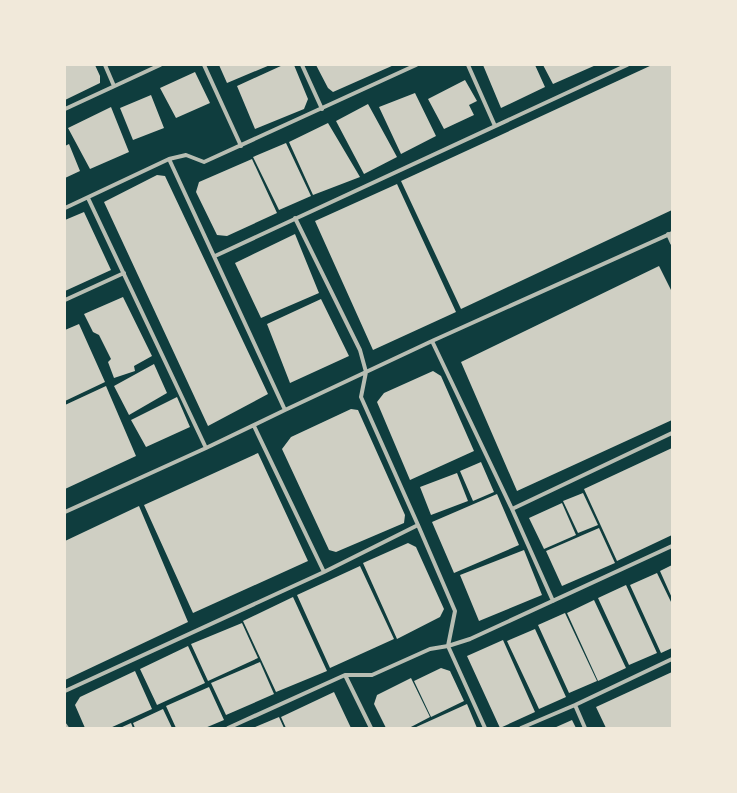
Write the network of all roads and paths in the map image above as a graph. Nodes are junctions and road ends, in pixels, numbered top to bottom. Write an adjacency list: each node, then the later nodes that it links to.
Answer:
1 (105, 65): 8 (street)
2 (160, 65): 8 (street)
3 (204, 65): 12 (street)
4 (302, 65): 10 (street)
5 (416, 65): 10 (street)
6 (468, 65): 11 (street)
7 (627, 65): 11 (street)
8 (114, 86): 9 (street)
9 (65, 109)
10 (322, 109): 12 (street)
11 (495, 126): 16 (street)
12 (241, 146): 13 (street)
13 (169, 159): 14 (street); 19 (street)
14 (88, 198): 15 (street); 20 (street)
15 (65, 208)
16 (295, 218): 19 (street); 23 (street)
17 (670, 234): 18 (street); 22 (street)
18 (672, 243)
19 (214, 256): 24 (street)
20 (124, 273): 21 (street); 27 (street)
21 (65, 300)
22 (432, 341): 23 (street); 28 (street)
23 (366, 372): 24 (street); 30 (street)
24 (285, 410): 25 (street)
25 (254, 426): 27 (street); 32 (street)
26 (672, 433): 28 (street)
27 (206, 448): 29 (street)
28 (512, 509): 33 (street)
29 (65, 512)
30 (418, 525): 32 (street); 34 (street)
31 (672, 546): 33 (street)
32 (324, 572): 37 (street)
33 (553, 601): 34 (street)
34 (448, 646): 36 (street); 43 (street)
35 (672, 659): 38 (street)
36 (345, 675): 41 (street); 42 (street)
37 (65, 691)
38 (575, 705): 44 (street); 45 (street)
39 (65, 724): 40 (street)
40 (67, 728)
41 (228, 728)
42 (371, 728)
43 (486, 728)
44 (521, 728)
45 (585, 728)

